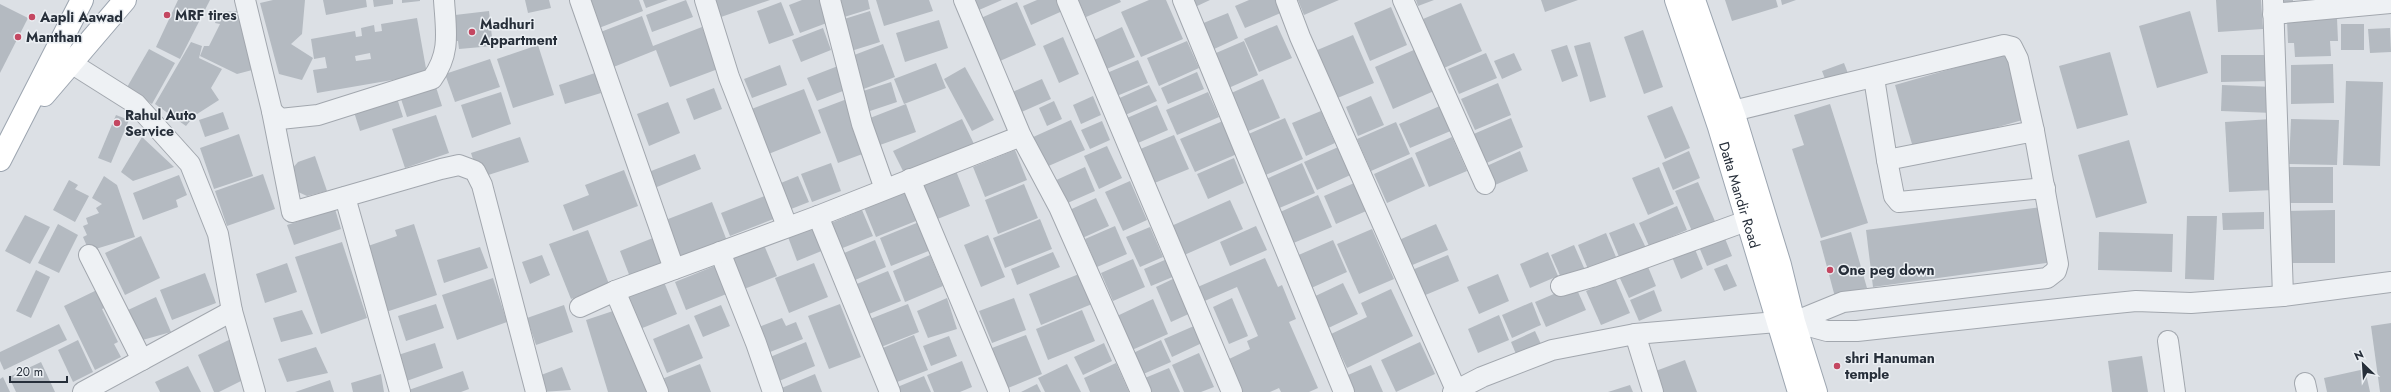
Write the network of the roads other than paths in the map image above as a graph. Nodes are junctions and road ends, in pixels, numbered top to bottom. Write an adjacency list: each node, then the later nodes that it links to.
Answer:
1 (82, 0): 21 (main road)
2 (125, 0): 17 (main road)
3 (245, 0): 19 (street)
4 (444, 0): 19 (street)
5 (580, 0): 36 (street)
6 (706, 0): 33 (street)
7 (830, 0): 29 (street)
8 (964, 0): 23 (street)
9 (1067, 0): 58 (street)
10 (1183, 0): 59 (street)
11 (1286, 0): 48 (street)
12 (1403, 0): 27 (street)
13 (1676, 0): 32 (main road, Datta Mandir Road)
14 (1694, 0): 20 (main road, Datta Mandir Road)
15 (2391, 4): 16 (street)
16 (2273, 7): 40 (street)
17 (71, 63): 21 (main road); 42 (street)
18 (1874, 78): 20 (street); 22 (street); 25 (street)
19 (272, 111): 30 (street)
20 (1733, 111): 43 (main road, Datta Mandir Road)
21 (20, 123): 24 (main road)
22 (2034, 131): 25 (street); 28 (street)
23 (1021, 136): 26 (street); 57 (street)
24 (0, 160)
25 (1887, 160): 28 (street)
26 (910, 178): 29 (street); 56 (street)
27 (1485, 184)
28 (2045, 188): 43 (street)
29 (885, 189): 31 (street)
30 (345, 197): 51 (street); 52 (street)
31 (818, 216): 33 (street); 55 (street)
32 (1749, 220): 38 (street); 43 (main road, Datta Mandir Road)
33 (787, 226): 34 (street)
34 (720, 252): 36 (street); 54 (street)
35 (89, 256): 46 (street)
36 (674, 269): 39 (street)
37 (2391, 282): 40 (street)
38 (1561, 286)
39 (615, 291): 41 (street); 53 (street)
40 (2283, 296): 43 (street)
41 (580, 307)
42 (232, 311): 46 (street); 50 (street)
43 (1786, 322): 44 (street); 61 (main road, Datta Mandir Road); 62 (main road, Datta Mandir Road)
44 (1635, 334): 47 (street); 60 (street)
45 (2168, 341): 63 (street)
46 (142, 360): 49 (street)
47 (1485, 384): 48 (street)
48 (1455, 391)
49 (83, 392)
50 (255, 392)
51 (400, 392)
52 (536, 392)
53 (658, 392)
54 (773, 392)
55 (890, 392)
56 (999, 392)
57 (1141, 392)
58 (1232, 392)
59 (1344, 392)
60 (1652, 392)
61 (1799, 392)
62 (1816, 392)
63 (2175, 392)

